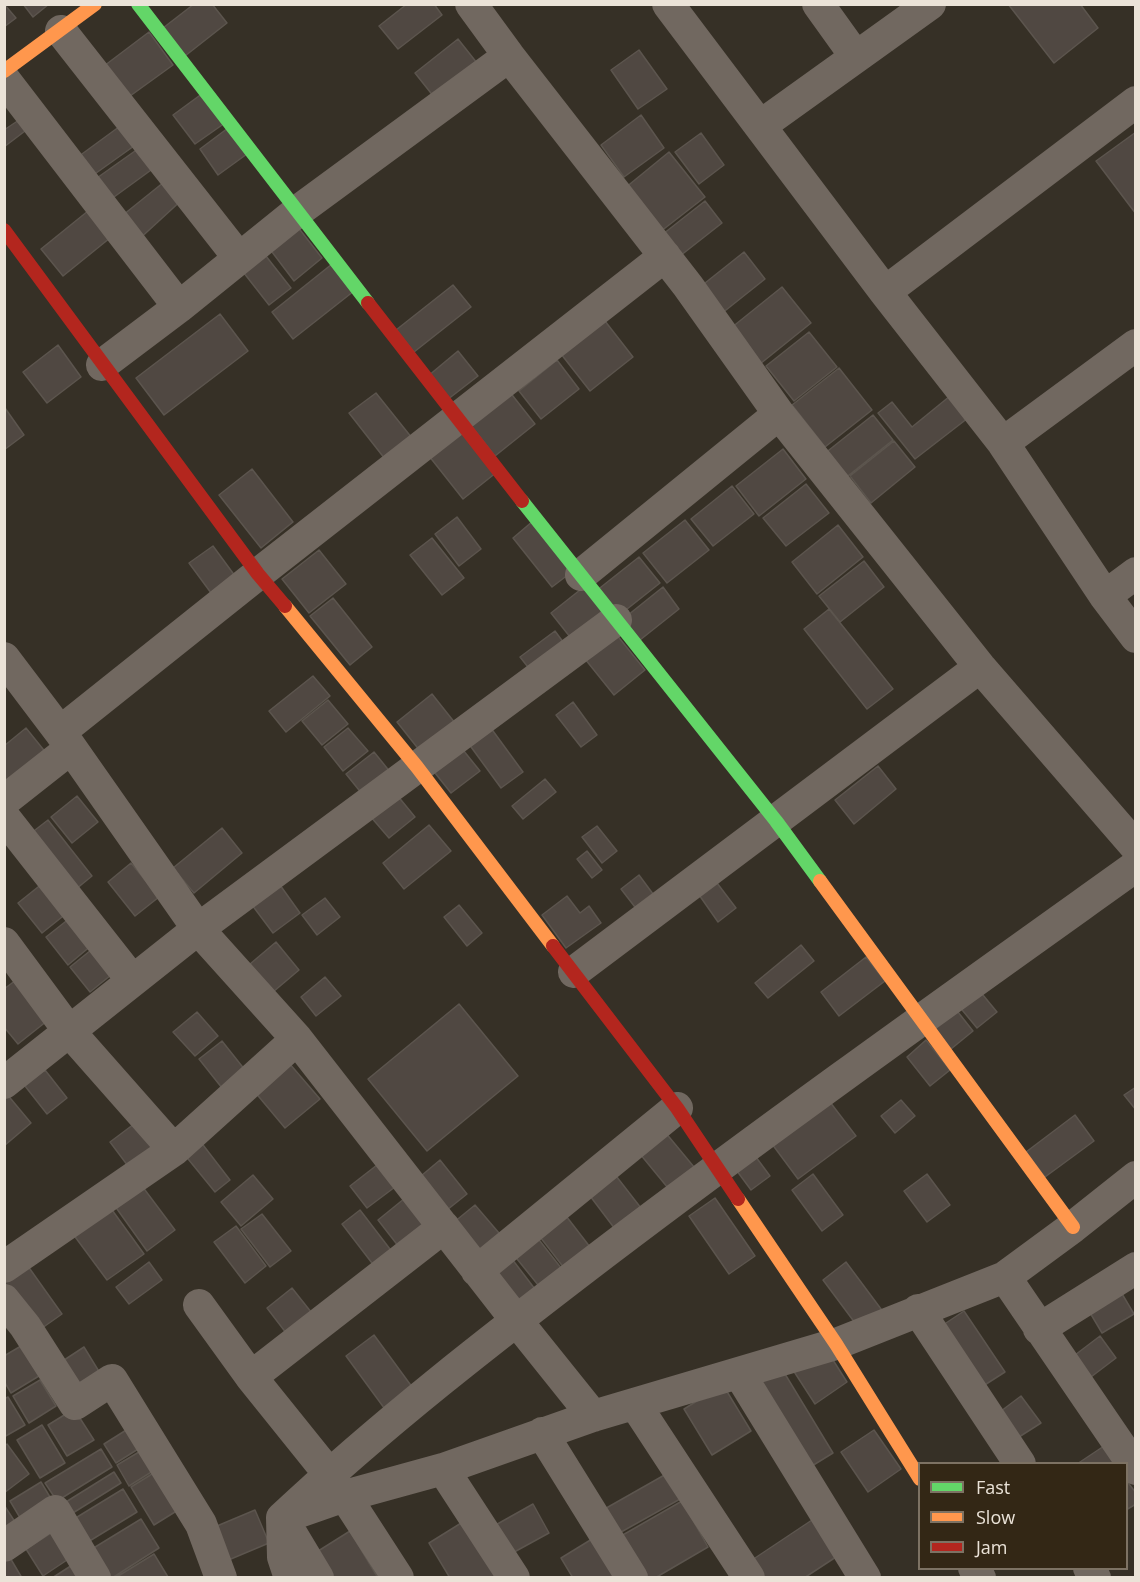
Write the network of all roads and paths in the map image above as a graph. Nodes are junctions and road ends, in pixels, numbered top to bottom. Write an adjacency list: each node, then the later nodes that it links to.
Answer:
1 (95, 4): 7 (street)
2 (138, 4): 14 (street)
3 (471, 4): 8 (street)
4 (668, 4): 13 (street)
5 (818, 4): 9 (street)
6 (930, 4): 9 (street)
7 (61, 31): 10 (street); 17 (street)
8 (509, 56): 14 (street); 16 (street)
9 (856, 57): 13 (street)
10 (4, 71)
11 (4, 79): 19 (street)
12 (1136, 102): 18 (street)
13 (759, 126): 18 (street)
14 (298, 211): 17 (street); 23 (street)
15 (4, 230): 21 (street)
16 (665, 256): 22 (street); 23 (street)
17 (239, 258): 19 (street)
18 (885, 292): 24 (street)
19 (179, 307): 21 (street)
20 (1136, 345): 24 (street)
21 (102, 365): 26 (street)
22 (779, 414): 27 (street); 32 (street)
23 (457, 418): 26 (street); 27 (street)
24 (1003, 443): 28 (street)
25 (1136, 573): 28 (street)
26 (258, 574): 33 (street); 34 (street)
27 (581, 575): 29 (street)
28 (1105, 596): 30 (street)
29 (616, 620): 34 (street); 37 (street)
30 (1136, 637)
31 (4, 658): 33 (street)
32 (980, 667): 37 (street); 38 (street)
33 (65, 740): 35 (street); 40 (street)
34 (417, 767): 40 (street); 42 (street)
35 (4, 801)
36 (4, 817): 43 (street)
37 (776, 821): 42 (street); 44 (street)
38 (1136, 847)
39 (1136, 866): 44 (street)
40 (198, 929): 43 (street); 46 (street)
41 (4, 944): 45 (street)
42 (573, 972): 48 (street)
43 (132, 980): 45 (street)
44 (920, 1020): 50 (street); 53 (street)
45 (69, 1031): 47 (street); 49 (street)
46 (297, 1039): 49 (street); 52 (street)
47 (4, 1083)
48 (677, 1108): 50 (street); 55 (street)
49 (174, 1150): 54 (street)
50 (717, 1167): 61 (street); 64 (street)
51 (1136, 1177): 53 (street)
52 (444, 1227): 55 (street); 66 (street)
53 (1073, 1227): 56 (street)
54 (4, 1267)
55 (477, 1271): 61 (street)
56 (1005, 1277): 60 (street); 62 (street)
57 (1132, 1278): 62 (street)
58 (4, 1300): 63 (street)
59 (199, 1305): 66 (street)
60 (918, 1310): 64 (street); 70 (street)
61 (516, 1320): 68 (street); 74 (street)
62 (1039, 1329): 72 (street)
63 (15, 1334): 78 (street)
64 (836, 1344): 65 (street); 73 (street)
65 (739, 1372): 67 (street); 85 (street)
66 (251, 1377): 74 (street)
67 (635, 1404): 68 (street); 84 (street)
68 (593, 1416): 69 (street)
69 (542, 1433): 71 (street); 83 (street)
70 (1019, 1462)
71 (443, 1469): 74 (street); 82 (street)
72 (1136, 1469)
73 (918, 1476)
74 (337, 1485): 75 (street); 81 (street)
75 (282, 1518): 79 (street); 80 (street)
76 (4, 1546): 77 (street)
77 (95, 1578)
78 (221, 1578)
79 (290, 1578)
80 (318, 1578)
81 (398, 1578)
82 (514, 1578)
83 (632, 1578)
84 (749, 1578)
85 (866, 1578)

